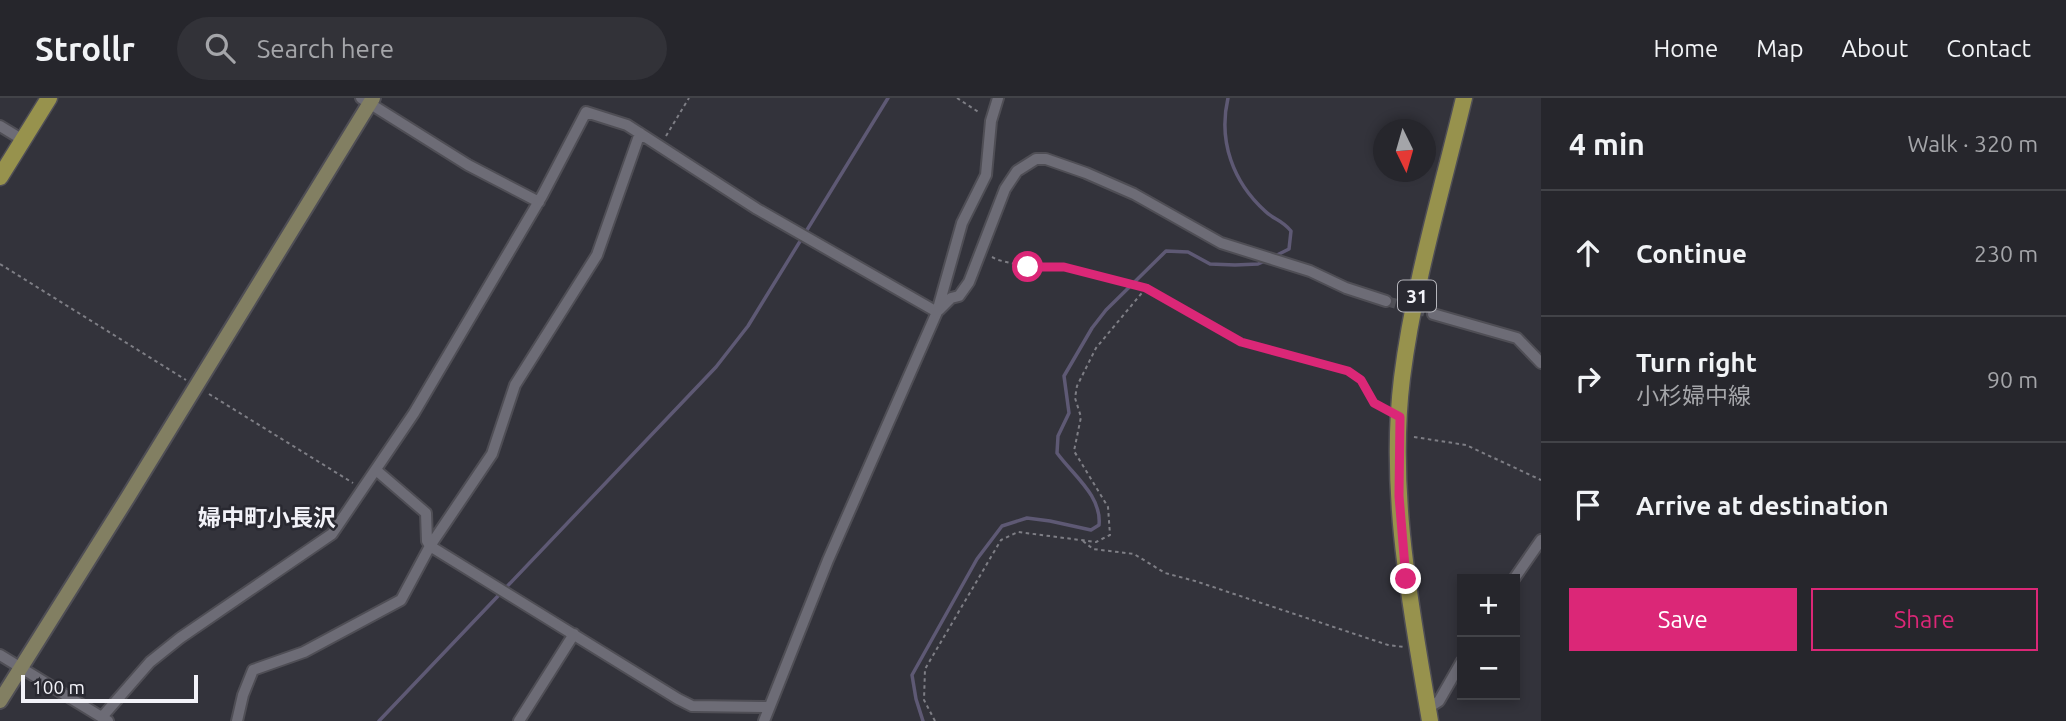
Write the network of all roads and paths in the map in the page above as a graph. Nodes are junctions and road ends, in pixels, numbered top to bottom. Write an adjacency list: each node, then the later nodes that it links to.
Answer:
1 (49, 98): 10 (main road)
2 (689, 98): 11 (path)
3 (957, 98): 7 (path)
4 (998, 98): 7 (street)
5 (1464, 98): 22 (main road, 31)
6 (368, 100): 13 (street); 21 (street)
7 (991, 121): 18 (street)
8 (0, 126): 10 (street)
9 (640, 133): 11 (street); 13 (street); 29 (street)
10 (23, 140): 12 (main road)
11 (660, 146): 18 (street)
12 (0, 177)
13 (539, 202): 24 (street)
14 (981, 250): 16 (path); 17 (street); 18 (street)
15 (0, 264): 21 (path)
16 (1146, 288): 22 (path); 27 (path)
17 (1386, 302)
18 (937, 312): 37 (street)
19 (1433, 314): 20 (street)
20 (1541, 363)
21 (196, 386): 26 (path); 34 (street)
22 (1400, 417): 23 (main road, 31)
23 (1399, 435): 25 (path); 32 (main road, 31)
24 (376, 470): 26 (street); 29 (street)
25 (1541, 480)
26 (363, 489): 39 (street)
27 (1082, 540): 32 (path); 43 (path)
28 (1541, 540): 30 (street)
29 (430, 546): 31 (street); 40 (street)
30 (1517, 574)
31 (573, 634): 37 (street); 41 (street)
32 (1418, 648): 38 (main road, 31)
33 (0, 655): 34 (street)
34 (21, 668): 36 (street); 39 (street)
35 (1457, 669): 38 (street)
36 (0, 701)
37 (768, 707): 42 (street)
38 (1429, 715)
39 (105, 719)
40 (237, 721)
41 (519, 721)
42 (764, 721)
43 (935, 721)

